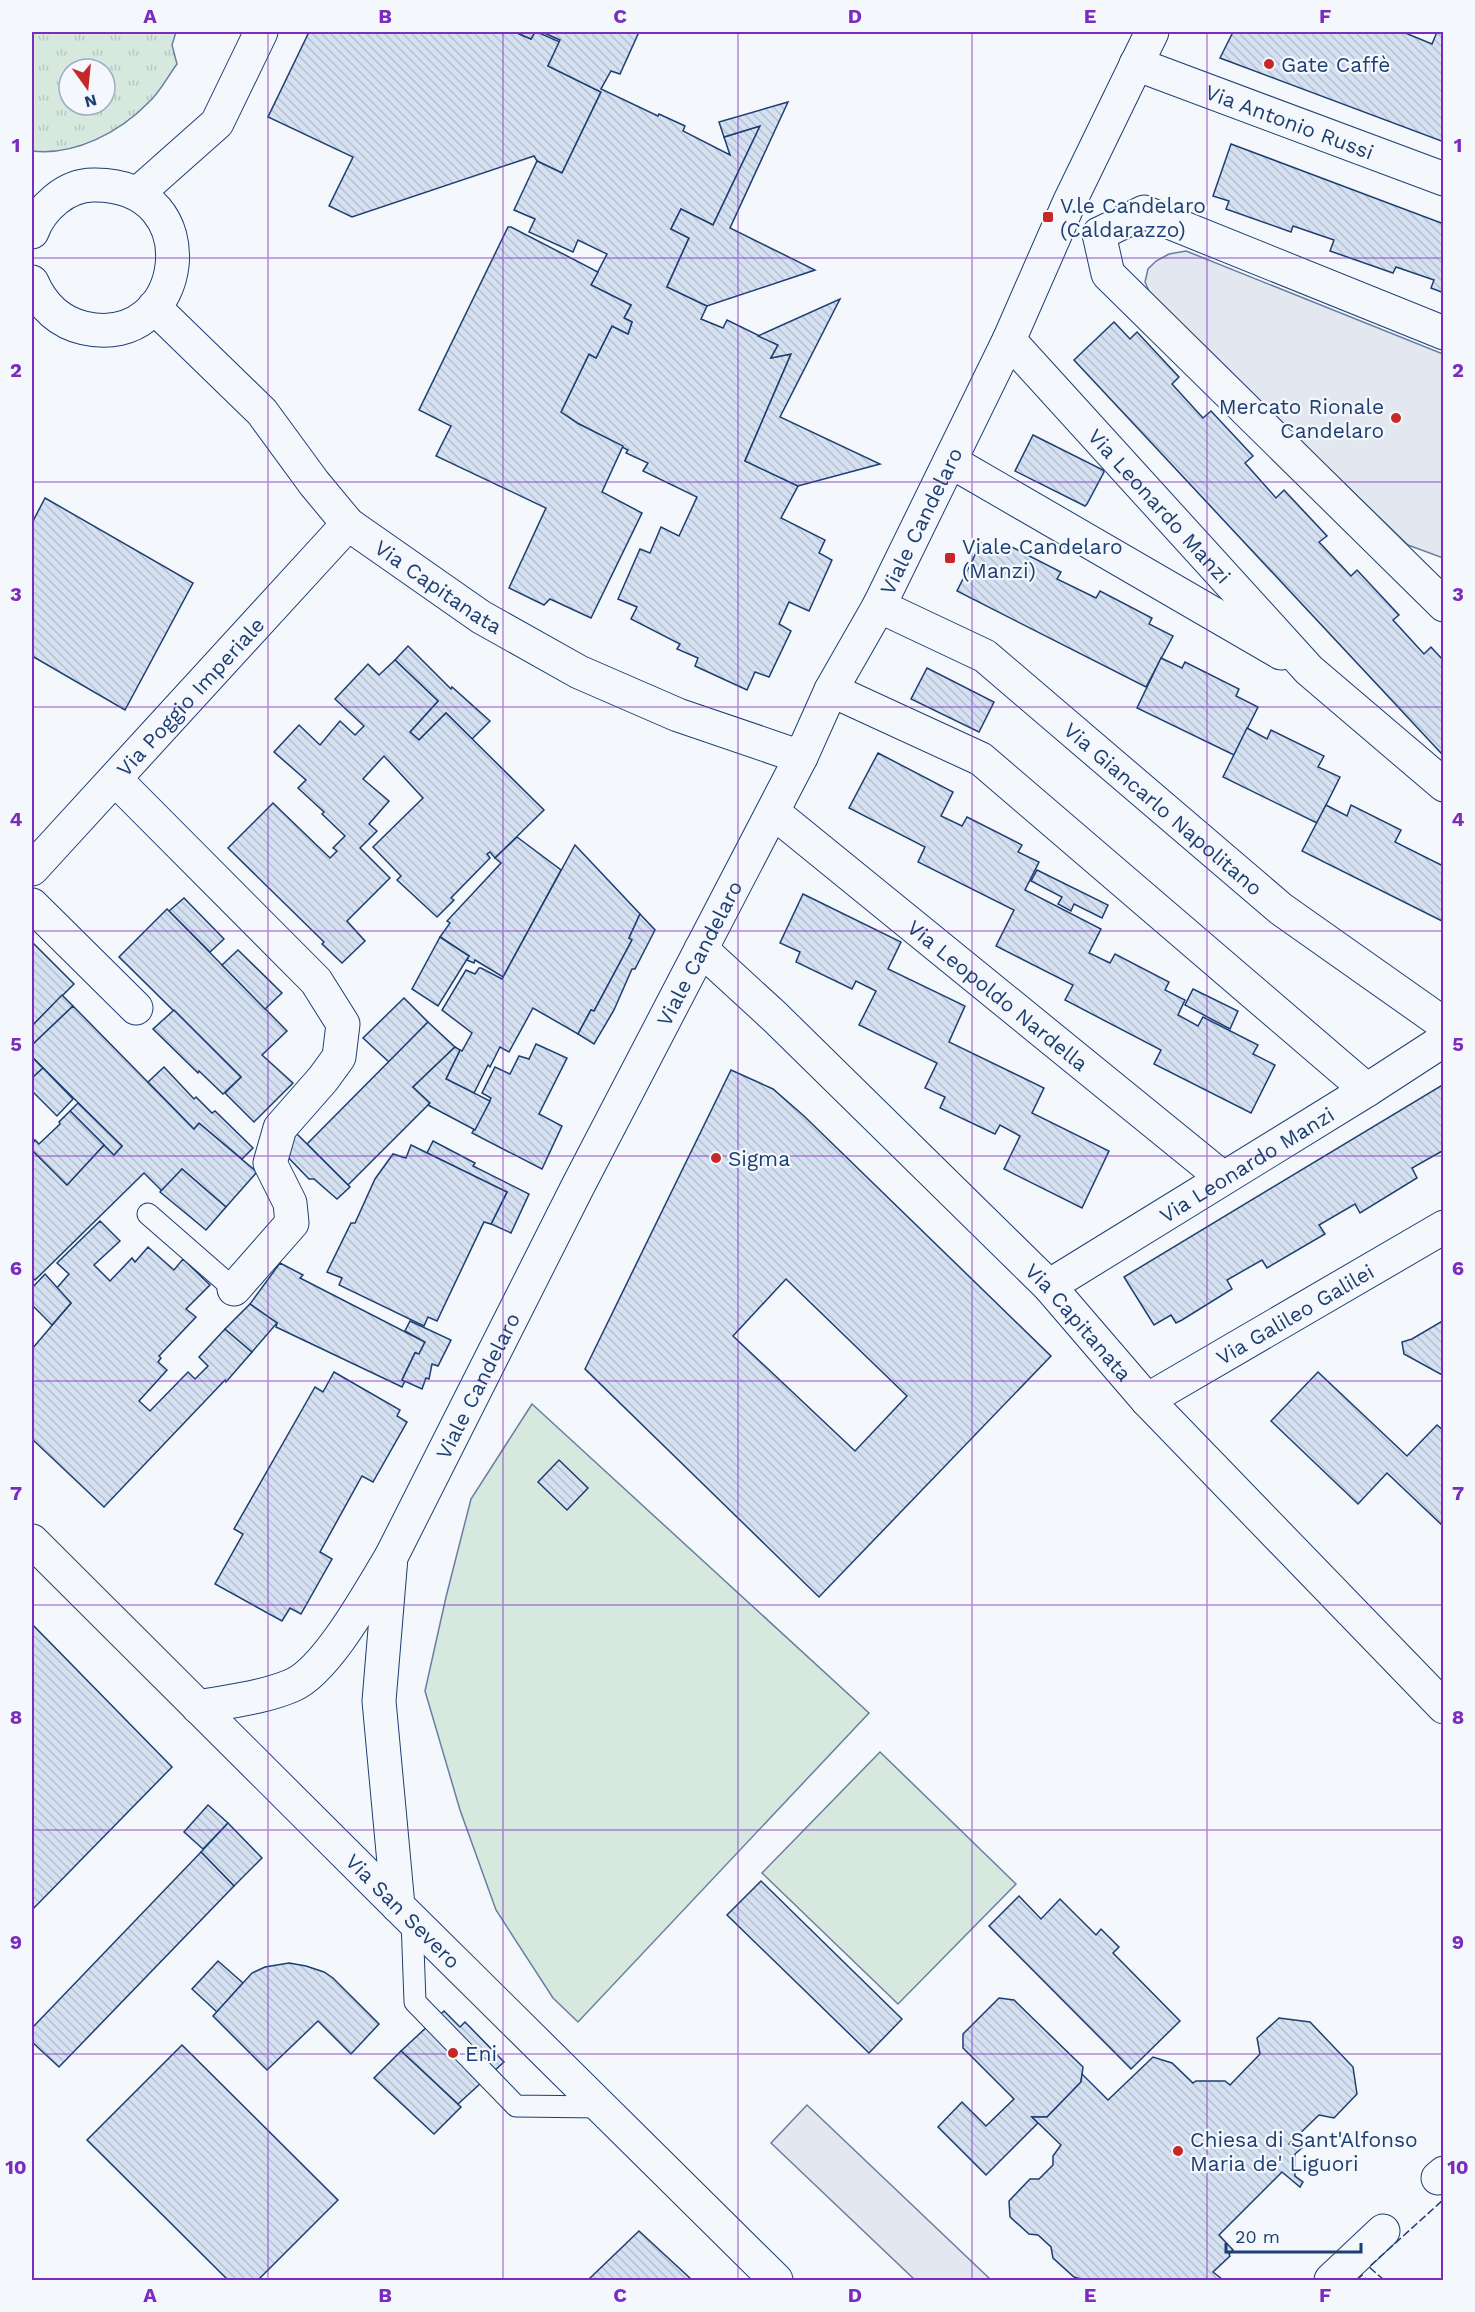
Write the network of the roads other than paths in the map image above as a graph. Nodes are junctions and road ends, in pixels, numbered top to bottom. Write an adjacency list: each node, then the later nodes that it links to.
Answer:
1 (261, 32): 5 (street)
2 (1152, 32): 3 (street, Viale Candelaro)
3 (1136, 64): 4 (street, Via Antonio Russi); 6 (street, Viale Candelaro)
4 (1443, 179)
5 (137, 194): 7 (street); 10 (street)
6 (1069, 203): 8 (street); 12 (street, Viale Candelaro)
7 (32, 228)
8 (1099, 234): 11 (street); 15 (street)
9 (32, 282): 10 (street)
10 (154, 307): 14 (street, Via Capitanata)
11 (1443, 333)
12 (1009, 340): 13 (street, Viale Candelaro); 17 (street, Via Leonardo Manzi)
13 (950, 460): 16 (street, Viale Candelaro); 17 (street, Via Leonardo Manzi)
14 (348, 524): 19 (street, Via Capitanata); 20 (street, Via Poggio Imperiale)
15 (1443, 605)
16 (879, 606): 18 (street, Viale Candelaro); 27 (street, Via Giancarlo Napolitano)
17 (1309, 670): 21 (street, Via Leonardo Manzi)
18 (831, 690): 19 (street, Viale Candelaro); 29 (street)
19 (801, 758): 22 (street, Viale Candelaro)
20 (115, 779): 23 (street, Via Poggio Imperiale); 34 (street)
21 (1443, 785)
22 (773, 812): 25 (street, Viale Candelaro); 30 (street, Via Leopoldo Nardella)
23 (32, 869)
24 (32, 905): 26 (street)
25 (701, 949): 33 (street, Via Capitanata); 37 (street, Viale Candelaro)
26 (136, 1008)
27 (1443, 1024)
28 (1443, 1040): 29 (street, Via Leonardo Manzi)
29 (1367, 1090): 30 (street, Via Leonardo Manzi)
30 (1223, 1178): 33 (street, Via Leonardo Manzi)
31 (148, 1214): 34 (lane)
32 (1443, 1227): 35 (street, Via Galileo Galilei)
33 (1049, 1286): 35 (street, Via Capitanata)
34 (234, 1289)
35 (1147, 1400): 39 (street, Via Capitanata)
36 (32, 1541): 38 (street, Via San Severo)
37 (391, 1557): 38 (street); 40 (street, Viale Candelaro)
38 (198, 1707): 40 (street, Via San Severo)
39 (1443, 1707)
40 (405, 1913): 41 (street, Via San Severo); 41 (lane)
41 (600, 2107): 43 (street, Via San Severo)
42 (1383, 2231): 44 (street)
43 (776, 2280)
44 (1331, 2280)

